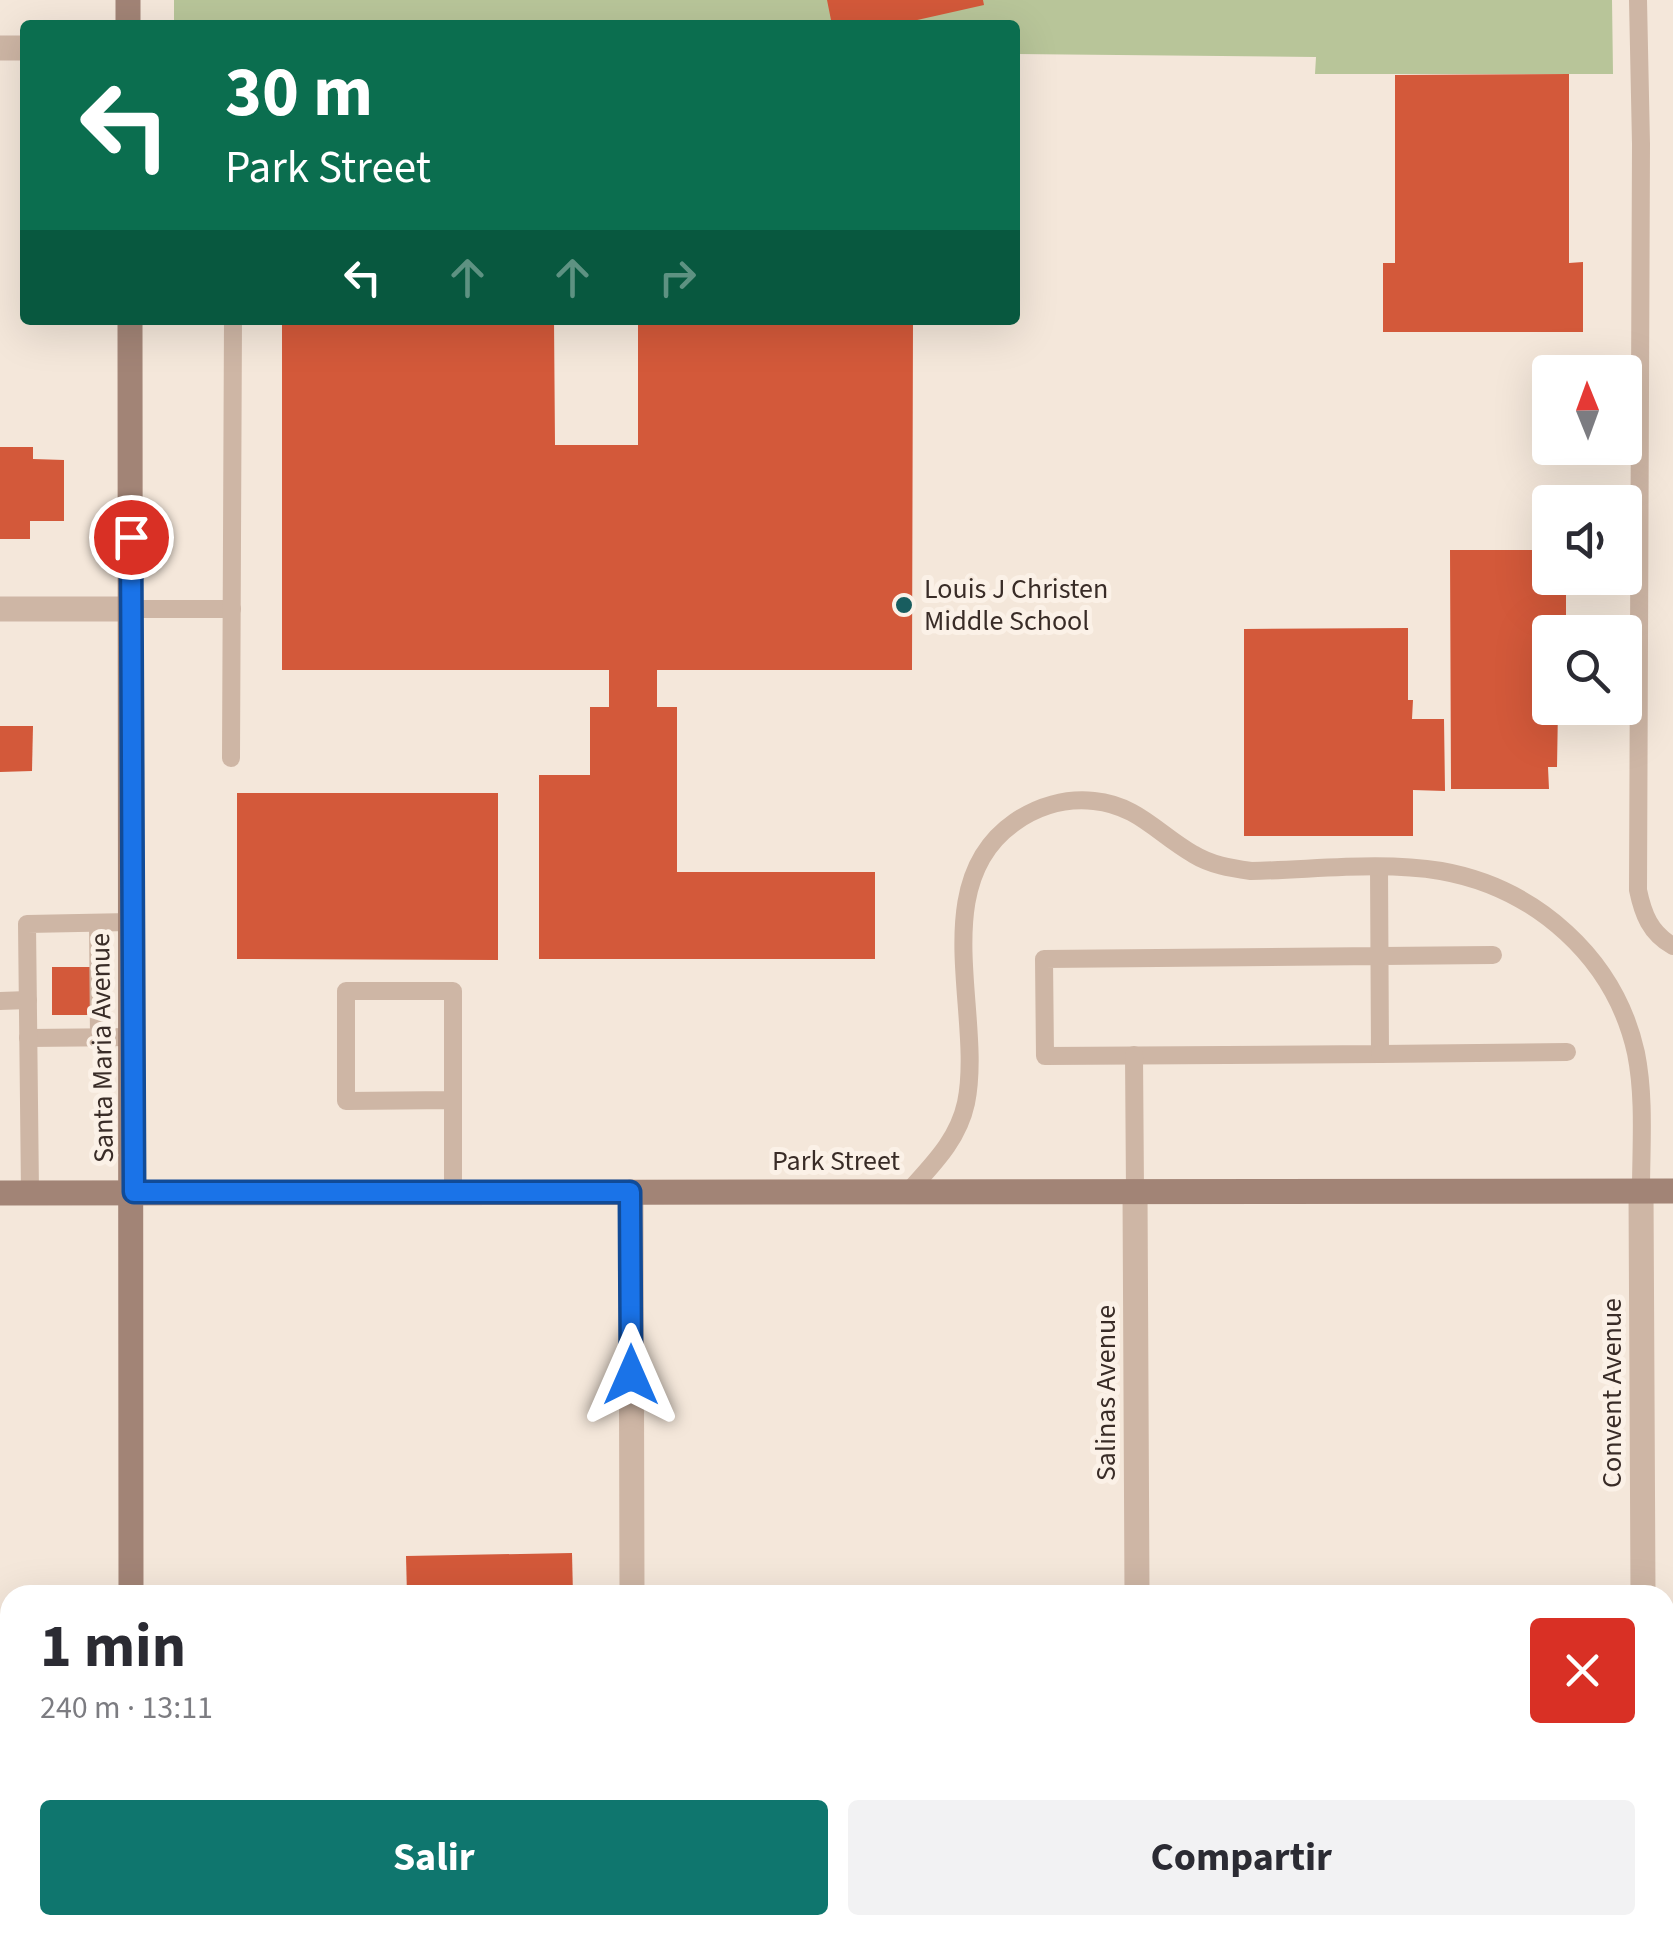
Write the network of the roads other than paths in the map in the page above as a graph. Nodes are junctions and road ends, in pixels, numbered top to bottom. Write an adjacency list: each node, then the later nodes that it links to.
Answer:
1 (1638, 0): 11 (lane)
2 (130, 325): 5 (main road, Santa Maria Avenue)
3 (233, 325): 6 (lane)
4 (0, 609): 5 (street)
5 (132, 609): 6 (lane); 9 (main road, Santa Maria Avenue)
6 (232, 609): 7 (lane)
7 (231, 758)
8 (1379, 868): 13 (lane); 24 (lane); 31 (lane)
9 (130, 922): 10 (lane); 16 (main road, Santa Maria Avenue)
10 (98, 923): 14 (lane); 18 (lane)
11 (1673, 946)
12 (1493, 955): 13 (lane)
13 (1379, 956): 20 (lane); 21 (lane)
14 (28, 1000): 15 (lane); 17 (lane)
15 (0, 1001)
16 (133, 1037): 18 (lane); 28 (main road, Santa Maria Avenue)
17 (28, 1038): 18 (lane); 27 (lane)
18 (99, 1038)
19 (1567, 1052): 20 (lane)
20 (1380, 1054): 21 (lane)
21 (1134, 1055): 23 (lane)
22 (453, 1100): 22 (lane); 29 (lane)
23 (1134, 1191): 24 (main road, Park Street); 31 (main road, Park Street); 34 (street, Salinas Avenue)
24 (1641, 1191): 25 (main road, Park Street); 35 (street, Convent Avenue)
25 (1673, 1191)
26 (0, 1192): 27 (main road, Park Street)
27 (30, 1192): 28 (main road, Park Street)
28 (134, 1192): 29 (main road, Park Street); 32 (main road, Santa Maria Avenue)
29 (453, 1192): 30 (main road, Park Street)
30 (630, 1192): 31 (main road, Park Street); 33 (street)
31 (909, 1192)
32 (131, 1585)
33 (632, 1585)
34 (1137, 1585)
35 (1644, 1585)

